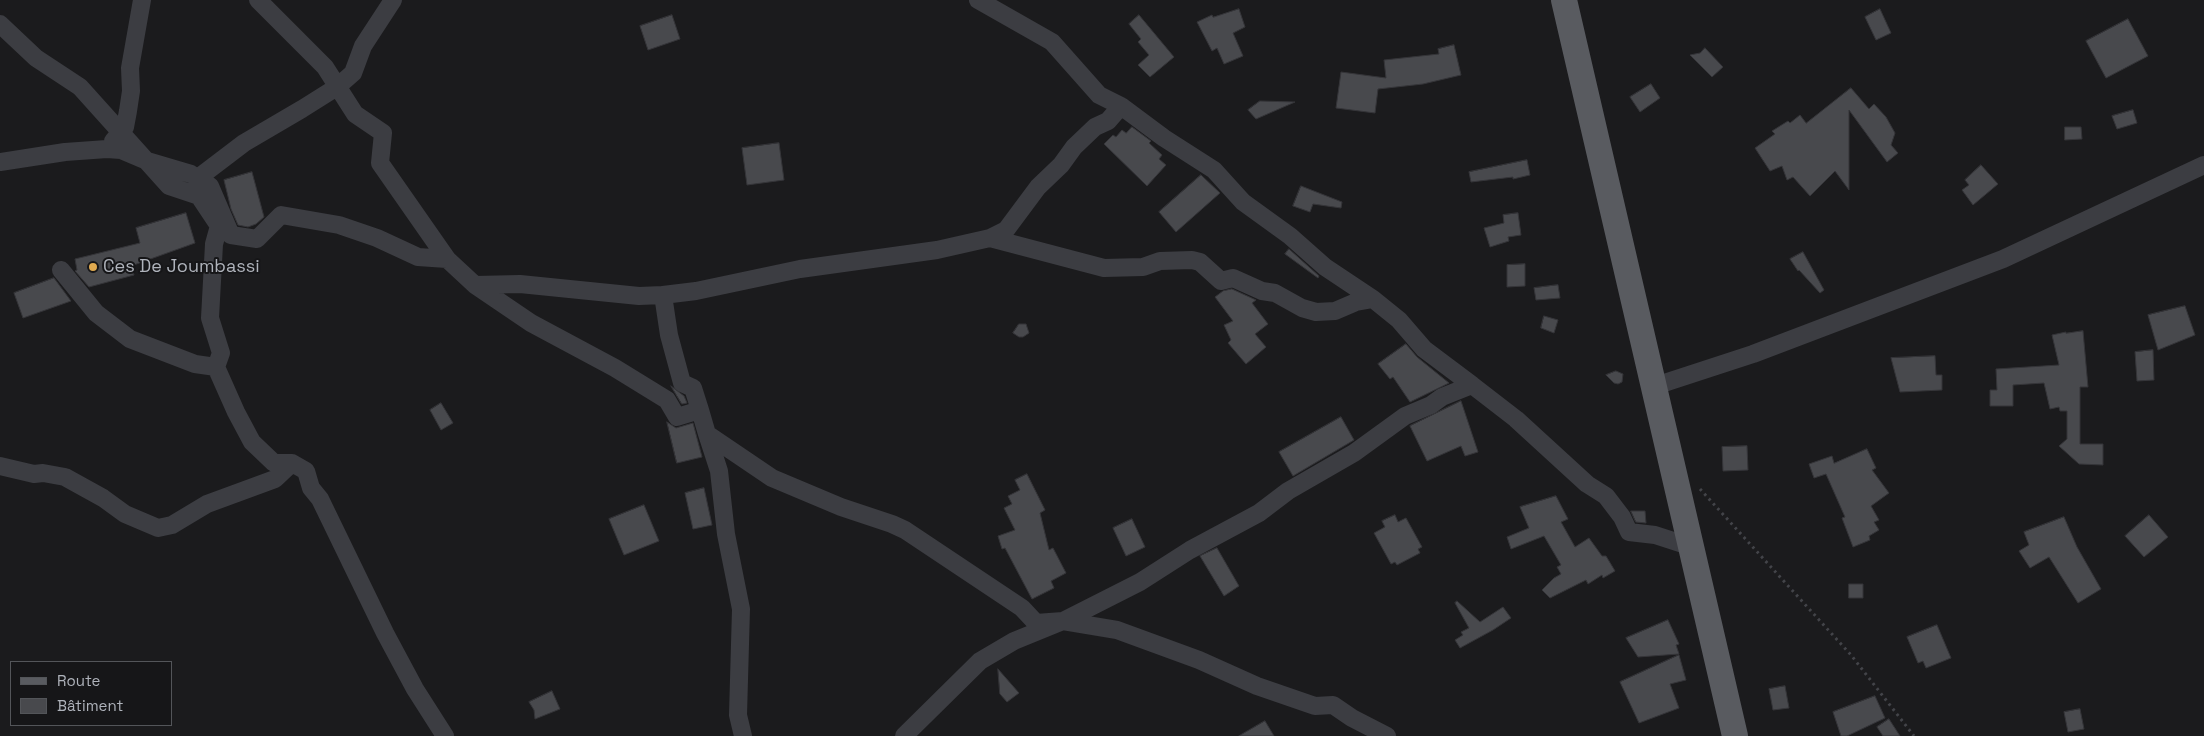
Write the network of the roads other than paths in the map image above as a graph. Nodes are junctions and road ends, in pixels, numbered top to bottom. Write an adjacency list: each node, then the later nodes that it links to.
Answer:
1 (142, 0): 9 (street)
2 (258, 0): 7 (street)
3 (393, 0): 7 (street)
4 (978, 0): 8 (street)
5 (1564, 0): 23 (main road)
6 (0, 24): 9 (street)
7 (337, 86): 14 (street); 16 (street)
8 (1121, 106): 15 (street); 20 (street)
9 (119, 133): 10 (street); 11 (street)
10 (107, 149): 11 (street); 12 (street)
11 (147, 161): 14 (street); 21 (street)
12 (0, 162)
13 (2204, 165): 23 (street)
14 (198, 178): 16 (street)
15 (990, 238): 19 (street); 20 (street)
16 (447, 259): 18 (street)
17 (62, 270): 21 (street)
18 (475, 285): 19 (street); 24 (street)
19 (663, 295): 24 (street)
20 (1373, 298): 22 (street)
21 (216, 367): 26 (street)
22 (1472, 384): 28 (street); 29 (street)
23 (1655, 386): 28 (main road)
24 (700, 410): 25 (street)
25 (707, 434): 29 (street); 31 (street)
26 (292, 463): 27 (street); 30 (street)
27 (0, 466)
28 (1692, 547): 34 (main road)
29 (1063, 621): 32 (street); 33 (street)
30 (445, 736)
31 (743, 736)
32 (904, 736)
33 (1387, 736)
34 (1735, 736)

